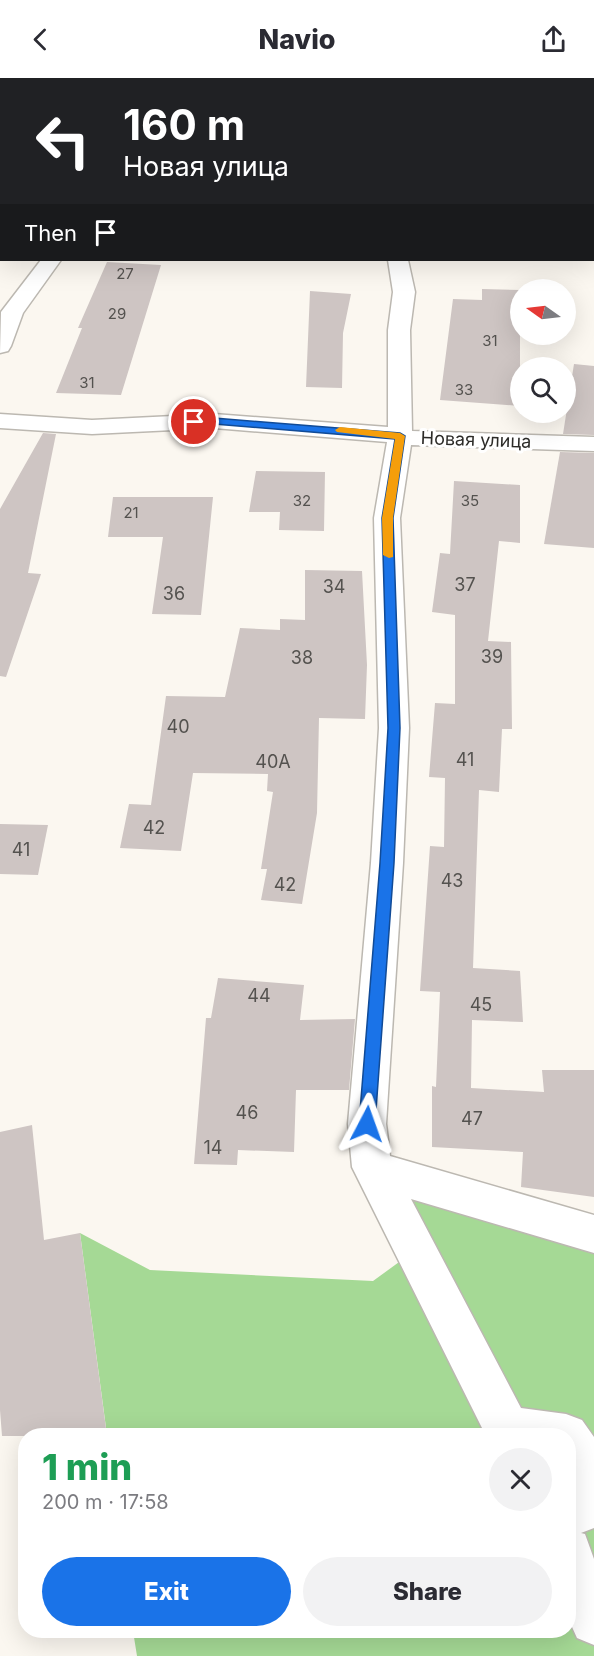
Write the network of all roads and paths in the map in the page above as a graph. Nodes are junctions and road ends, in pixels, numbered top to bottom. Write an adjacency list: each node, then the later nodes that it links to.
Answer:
1 (24, 261): 3 (street)
2 (398, 261): 6 (street)
3 (49, 262): 4 (street)
4 (0, 345)
5 (0, 421): 6 (street, Новая улица)
6 (400, 436): 7 (street, Новая улица); 8 (street)
7 (594, 444)
8 (372, 1167): 9 (street); 10 (street)
9 (594, 1234)
10 (506, 1428)
11 (576, 1450): 12 (street)
12 (576, 1512)
13 (576, 1578): 14 (street)
14 (594, 1621)

